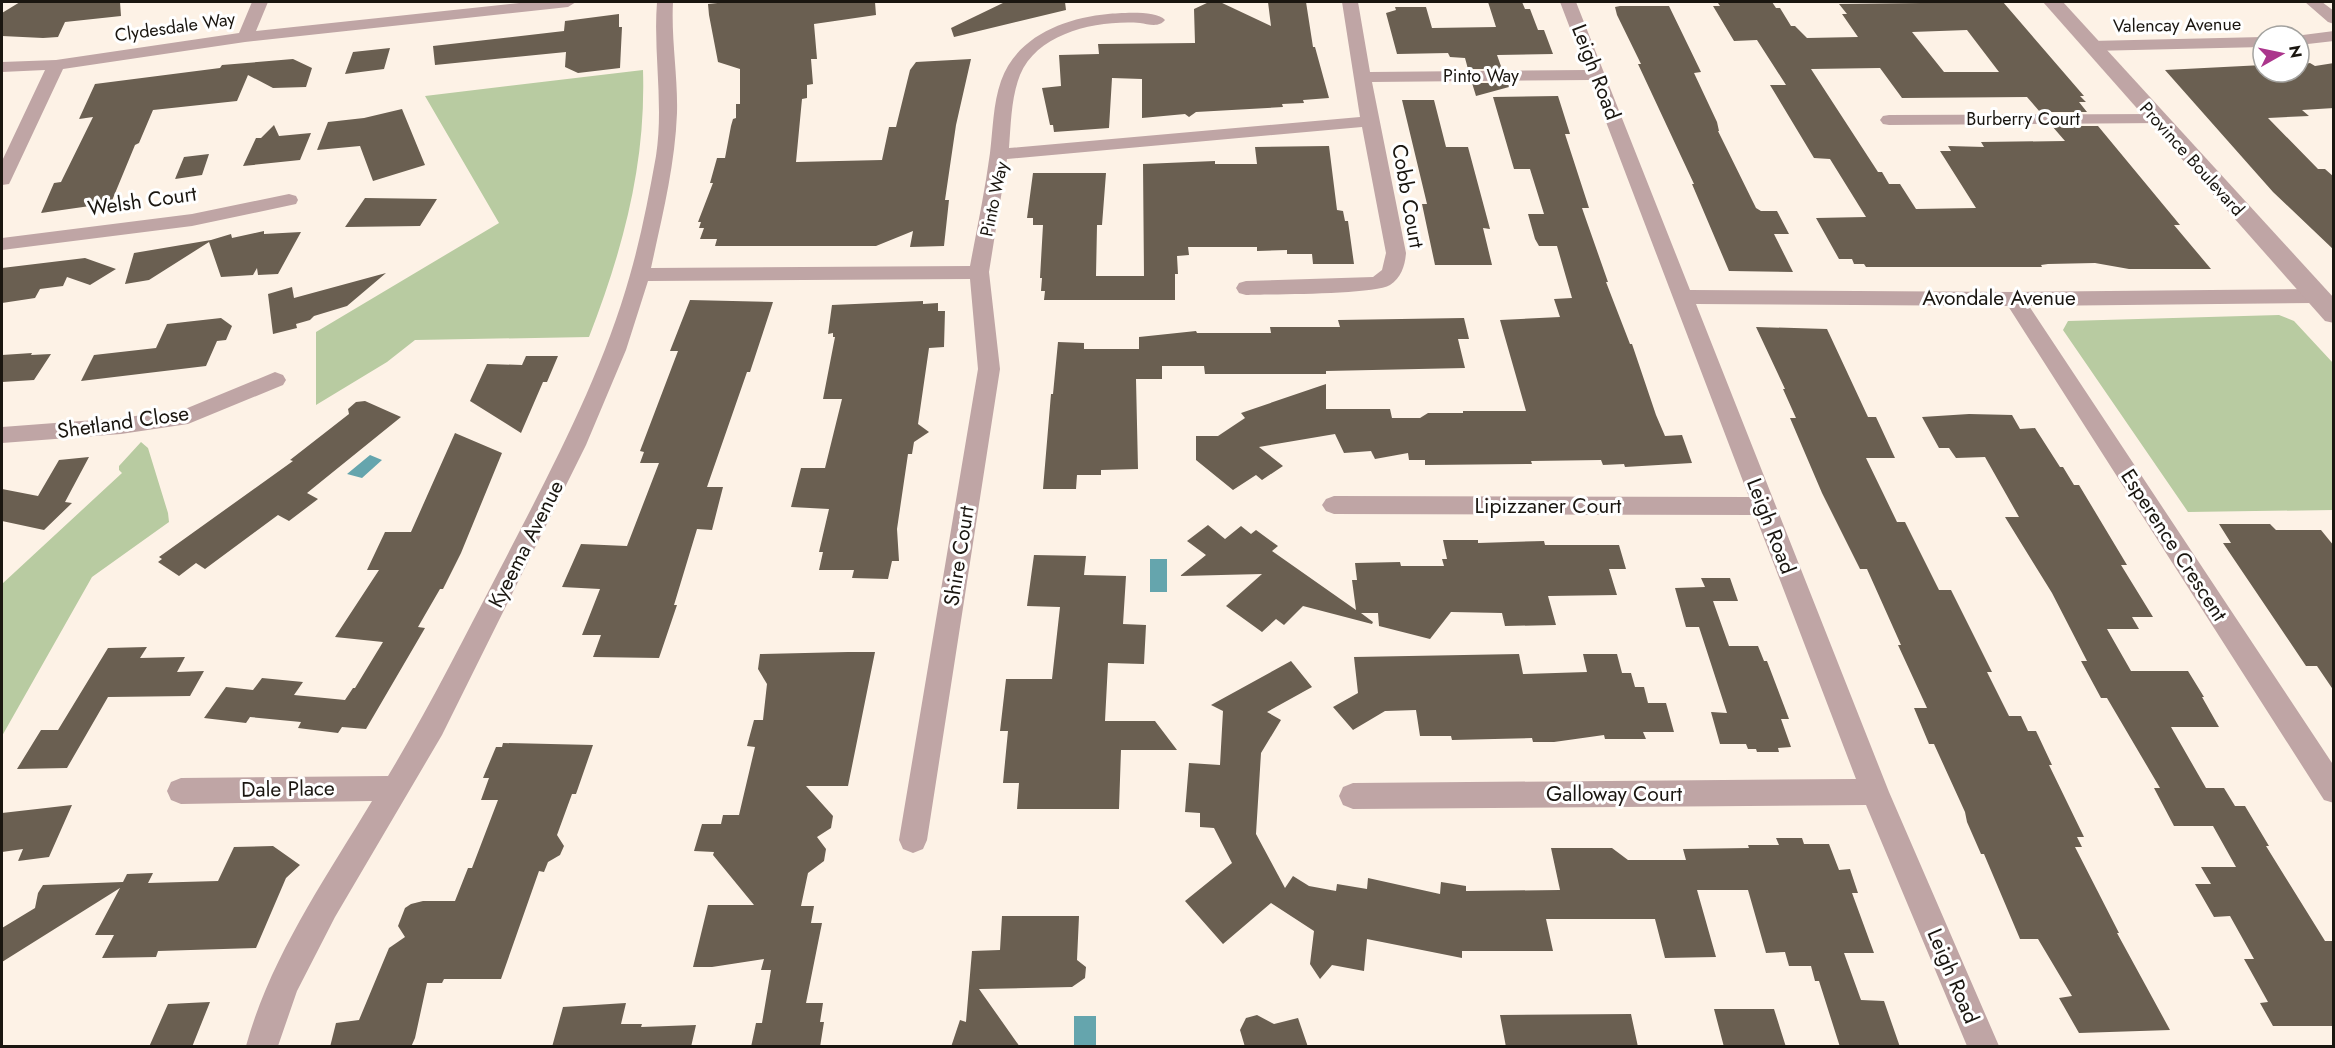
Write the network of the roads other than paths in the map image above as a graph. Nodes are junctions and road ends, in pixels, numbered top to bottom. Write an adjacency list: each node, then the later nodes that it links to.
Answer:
1 (260, 2): 11 (street)
2 (568, 2): 11 (street, Clydesdale Way)
3 (665, 2): 27 (street, Kyeema Avenue)
4 (1350, 2): 18 (street)
5 (1568, 2): 17 (street, Leigh Road)
6 (2053, 2): 14 (street, Province Boulevard)
7 (2313, 2): 8 (street)
8 (2334, 19)
9 (1157, 20): 22 (street)
10 (2334, 36): 12 (street)
11 (245, 37): 15 (street, Clydesdale Way)
12 (2311, 39)
13 (2251, 42): 14 (street, Valencay Avenue)
14 (2091, 46): 19 (street, Province Boulevard)
15 (56, 64): 16 (street, Clydesdale Way); 23 (street)
16 (2, 67)
17 (1597, 75): 18 (street, Pinto Way); 30 (street, Leigh Road)
18 (1364, 76): 21 (street)
19 (2156, 119): 20 (street, Burberry Court); 29 (street, Province Boulevard)
20 (1889, 120)
21 (1370, 121): 22 (street, Pinto Way); 28 (street, Cobb Court)
22 (999, 154): 26 (street, Pinto Way)
23 (2, 180)
24 (289, 200): 25 (street, Welsh Court)
25 (2, 244)
26 (979, 272): 27 (street); 42 (street, Shire Court)
27 (640, 275): 37 (street, Kyeema Avenue)
28 (1246, 288)
29 (2314, 296): 31 (street, Avondale Avenue); 32 (street, Province Boulevard)
30 (1684, 297): 31 (street, Avondale Avenue); 36 (street, Leigh Road)
31 (2014, 299): 39 (street, Esperence Crescent)
32 (2334, 315)
33 (275, 380): 34 (street, Shetland Close)
34 (2, 435)
35 (1334, 505): 36 (street, Lipizzaner Court)
36 (1763, 506): 40 (street, Leigh Road)
37 (396, 788): 38 (street, Dale Place); 43 (street, Kyeema Avenue)
38 (180, 791)
39 (2334, 791)
40 (1875, 792): 41 (street, Galloway Court); 44 (street, Leigh Road)
41 (1353, 796)
42 (913, 840)
43 (262, 1047)
44 (1983, 1047)

